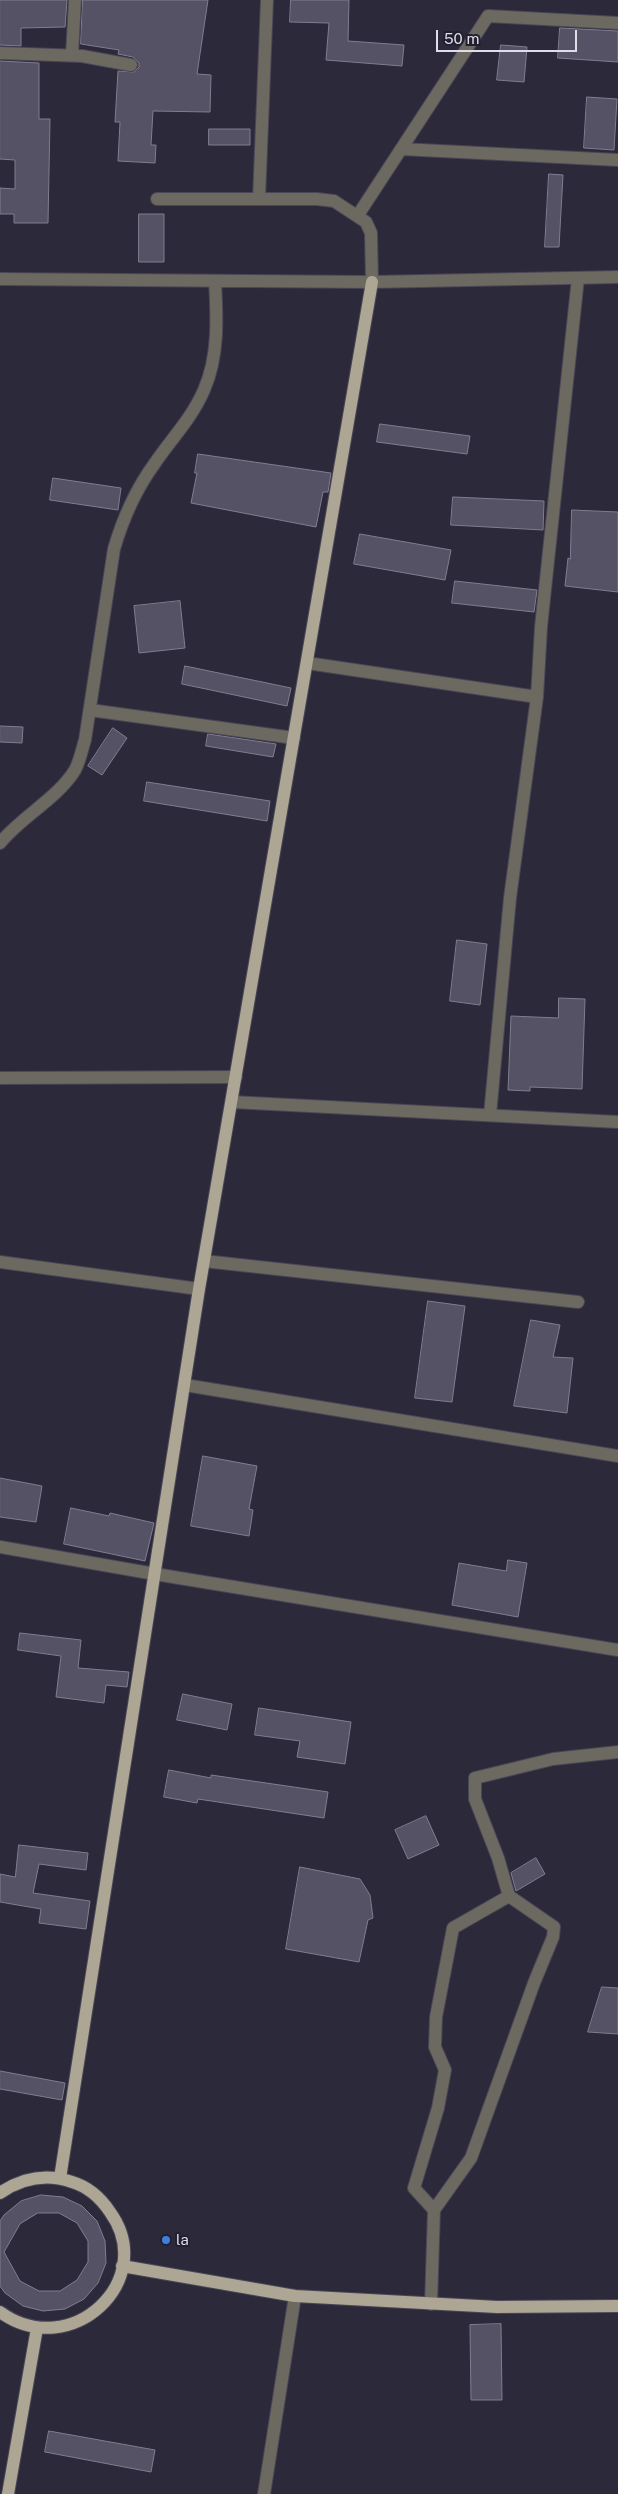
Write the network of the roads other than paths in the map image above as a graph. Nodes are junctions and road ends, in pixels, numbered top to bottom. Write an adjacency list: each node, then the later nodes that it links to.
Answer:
1 (75, 0): 5 (street)
2 (267, 0): 10 (street)
3 (618, 23): 7 (street)
4 (0, 53): 5 (street)
5 (72, 55): 6 (street)
6 (130, 65)
7 (401, 149): 8 (street); 11 (street)
8 (618, 160)
9 (157, 199): 10 (street)
10 (259, 199): 11 (street)
11 (358, 215): 16 (street)
12 (618, 277): 13 (street)
13 (578, 278): 16 (street); 18 (street)
14 (0, 279): 15 (street)
15 (215, 281): 16 (street); 19 (street)
16 (372, 282): 17 (main road)
17 (307, 663): 18 (street); 20 (main road)
18 (537, 697): 25 (street)
19 (90, 710): 20 (street); 21 (street)
20 (294, 738): 22 (main road)
21 (0, 843)
22 (236, 1077): 23 (street); 24 (main road)
23 (0, 1078)
24 (232, 1102): 25 (street); 27 (main road)
25 (490, 1115): 26 (street)
26 (618, 1122)
27 (204, 1261): 29 (main road); 30 (street)
28 (0, 1262): 29 (street)
29 (199, 1290): 31 (main road)
30 (578, 1302)
31 (185, 1384): 32 (street); 34 (main road)
32 (618, 1456)
33 (0, 1546): 34 (street)
34 (155, 1574): 35 (street); 38 (main road)
35 (618, 1650)
36 (618, 1752): 37 (street)
37 (509, 1896): 40 (street); 40 (street)
38 (60, 2178): 39 (main road); 41 (main road)
39 (0, 2193)
40 (434, 2210): 43 (street)
41 (122, 2266): 42 (main road); 46 (main road)
42 (295, 2296): 43 (main road); 48 (street)
43 (431, 2304): 44 (main road)
44 (618, 2306)
45 (0, 2312): 46 (main road)
46 (37, 2328): 47 (main road)
47 (8, 2494)
48 (264, 2494)

